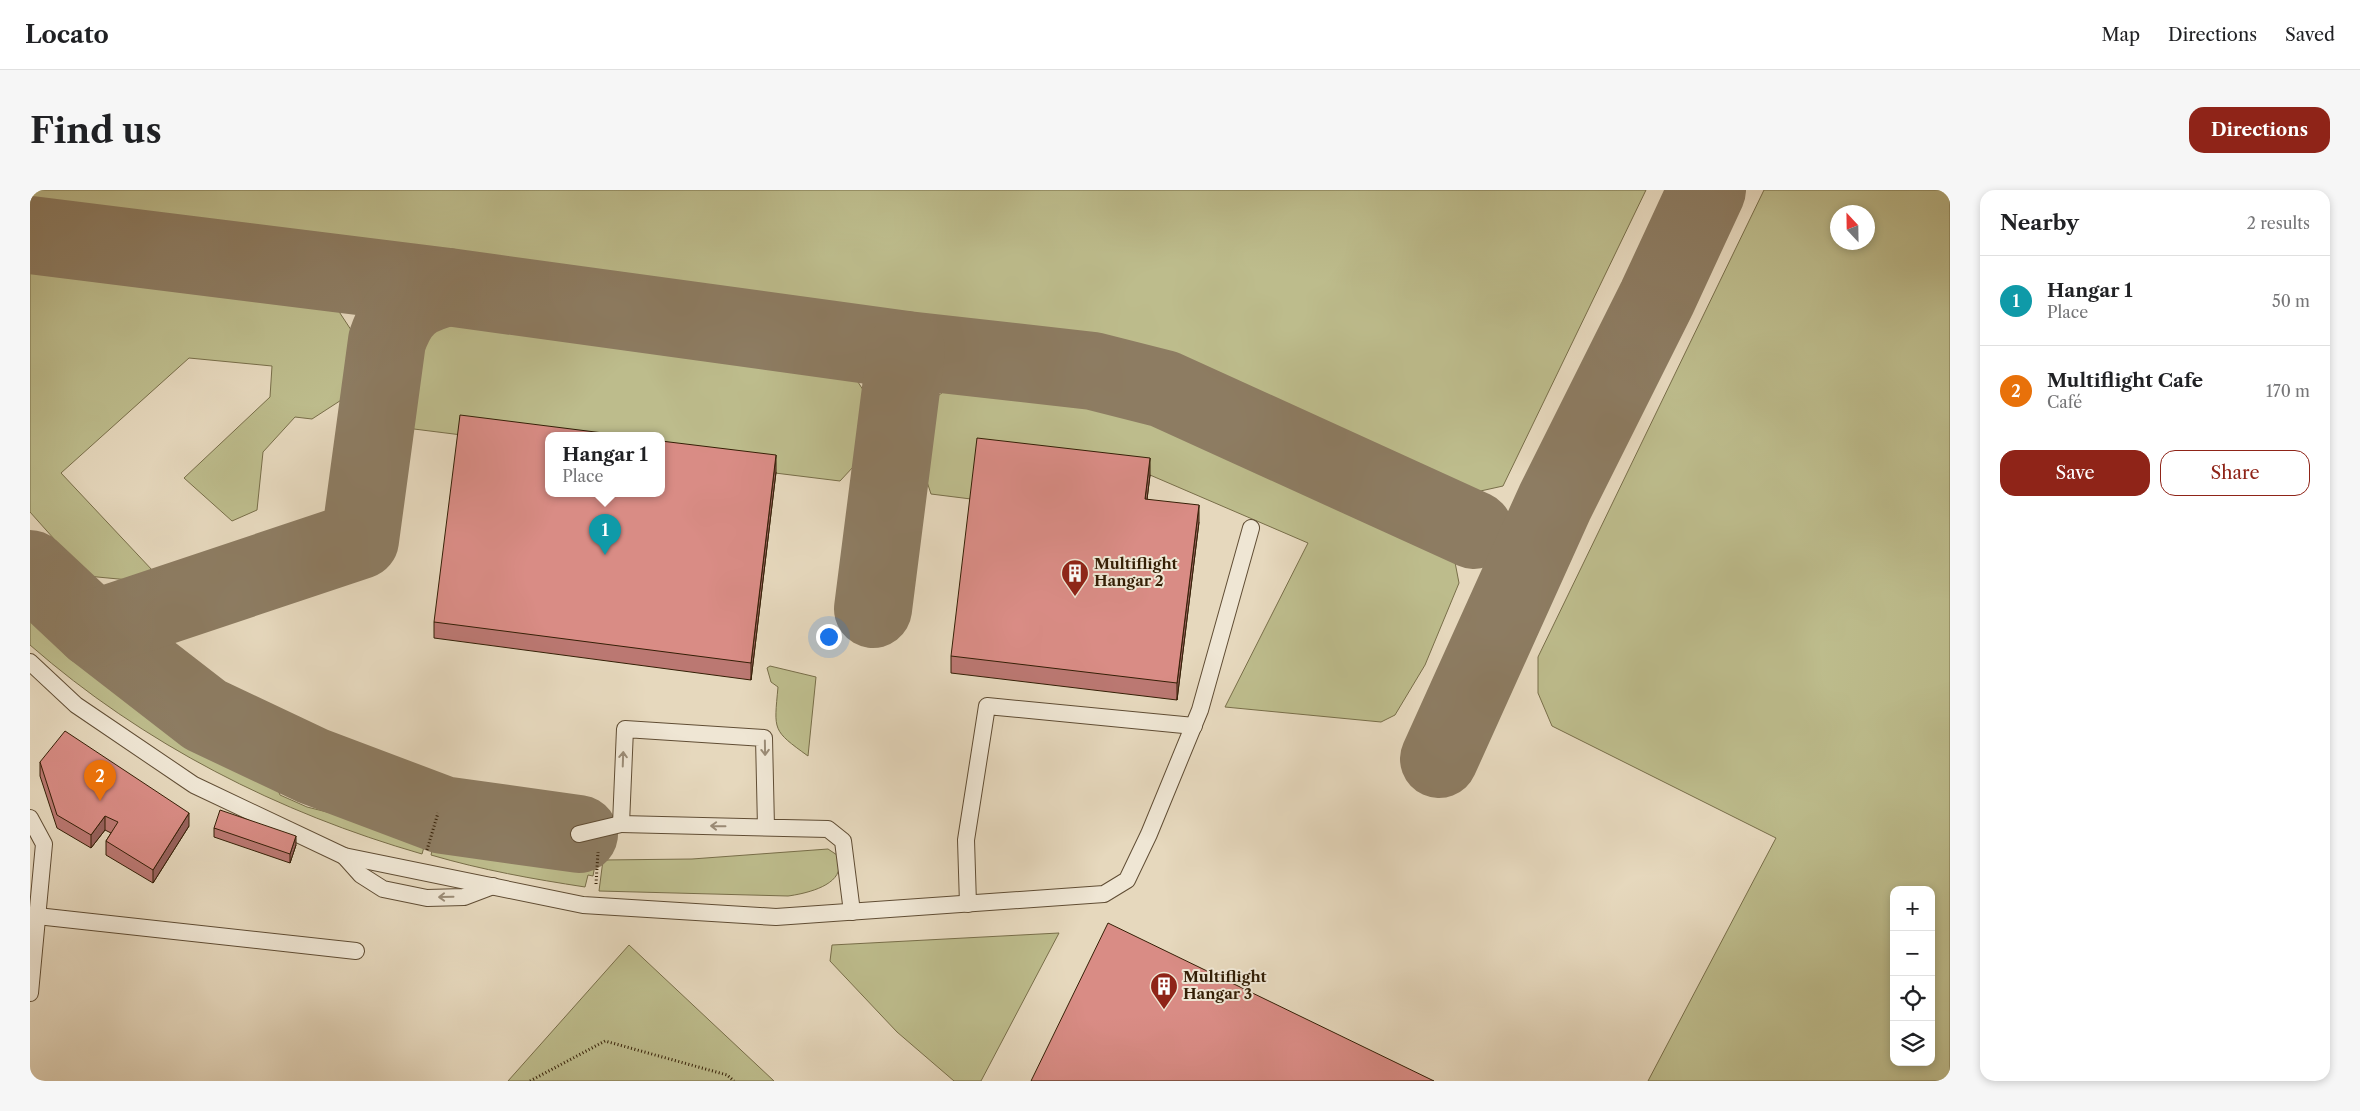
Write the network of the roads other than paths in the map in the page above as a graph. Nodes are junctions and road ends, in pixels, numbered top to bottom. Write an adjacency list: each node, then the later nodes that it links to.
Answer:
1 (1251, 528): 3 (lane)
2 (30, 662): 8 (lane)
3 (1194, 726): 10 (lane); 10 (lane)
4 (30, 818): 12 (lane)
5 (621, 824): 6 (lane, one-way to 5); 6 (lane, one-way to 6); 7 (lane)
6 (766, 827): 11 (lane)
7 (578, 834)
8 (344, 856): 9 (lane); 9 (lane, one-way to 8)
9 (493, 886): 11 (lane)
10 (968, 904): 11 (lane)
11 (852, 912)
12 (37, 916): 13 (lane); 14 (lane)
13 (356, 951)
14 (30, 993)

